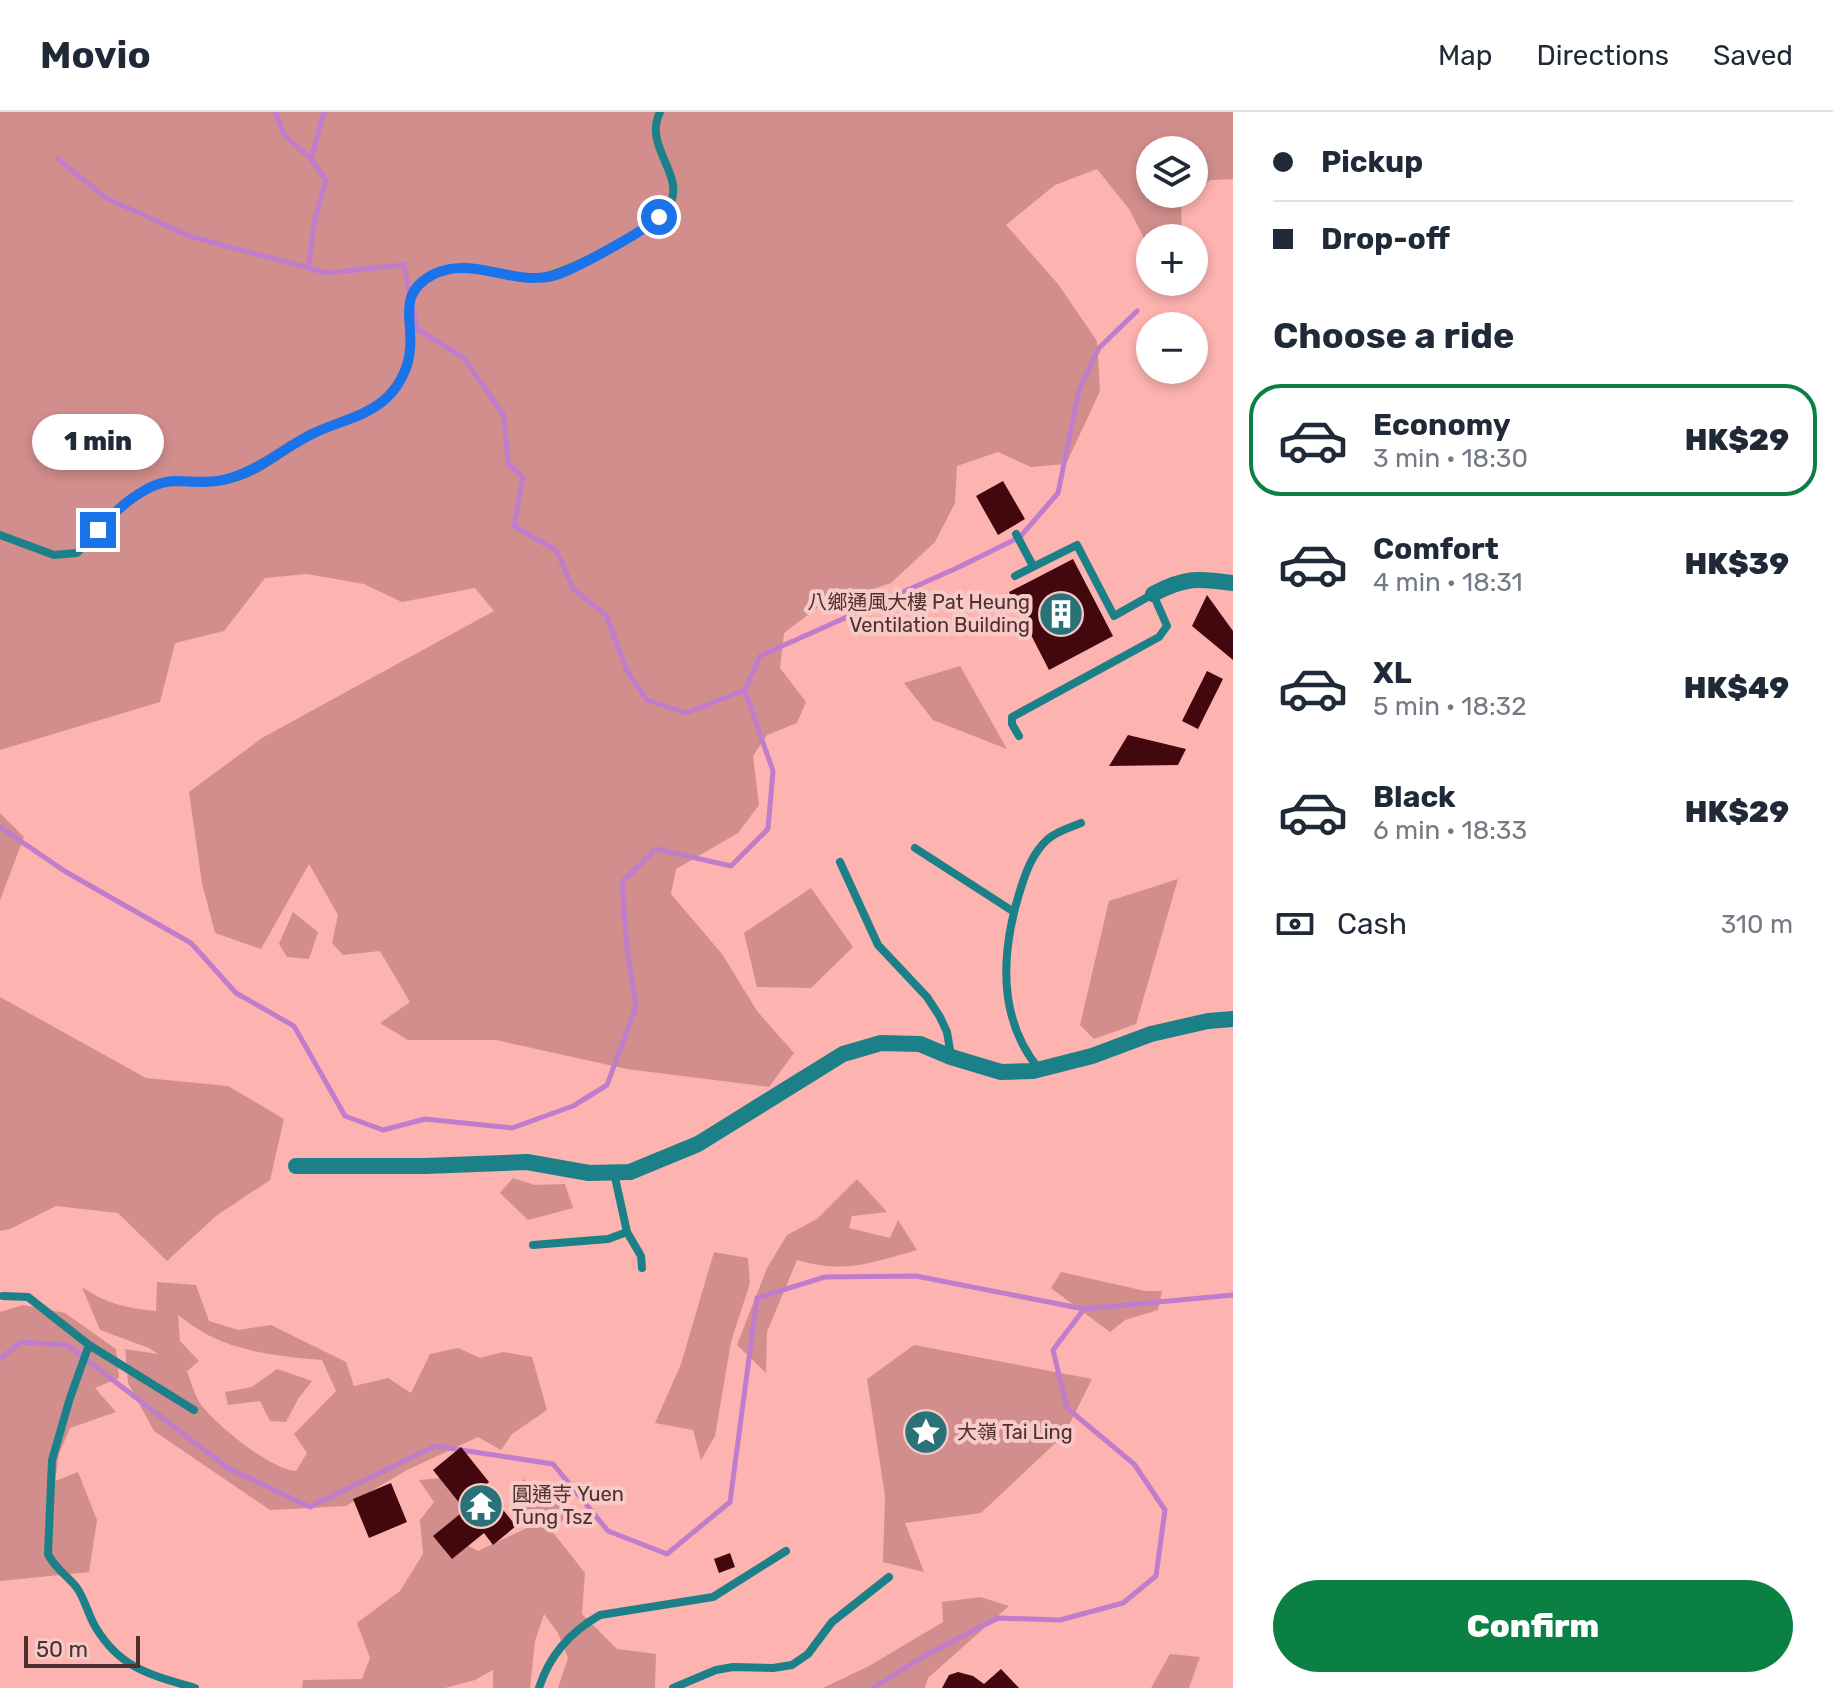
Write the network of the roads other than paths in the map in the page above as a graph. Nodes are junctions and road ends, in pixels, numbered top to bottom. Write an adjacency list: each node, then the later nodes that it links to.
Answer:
1 (660, 112): 3 (lane)
2 (1016, 534): 4 (lane)
3 (0, 535)
4 (1033, 566): 5 (lane); 7 (lane)
5 (1015, 576)
6 (1233, 583): 7 (street)
7 (1153, 594): 8 (lane)
8 (1019, 736)
9 (1081, 823): 12 (lane)
10 (915, 848): 12 (lane)
11 (840, 862): 14 (lane)
12 (1014, 912): 15 (lane)
13 (1233, 1019): 15 (street)
14 (951, 1057): 15 (street); 17 (street)
15 (1040, 1070)
16 (296, 1166): 17 (street)
17 (614, 1172): 18 (lane)
18 (627, 1232): 19 (lane); 20 (lane)
19 (533, 1245)
20 (642, 1268)
21 (3, 1296): 22 (lane)
22 (88, 1349): 23 (lane); 26 (lane)
23 (194, 1410)
24 (786, 1551): 27 (lane)
25 (889, 1577): 28 (lane)
26 (195, 1688)
27 (539, 1688)
28 (673, 1688)

